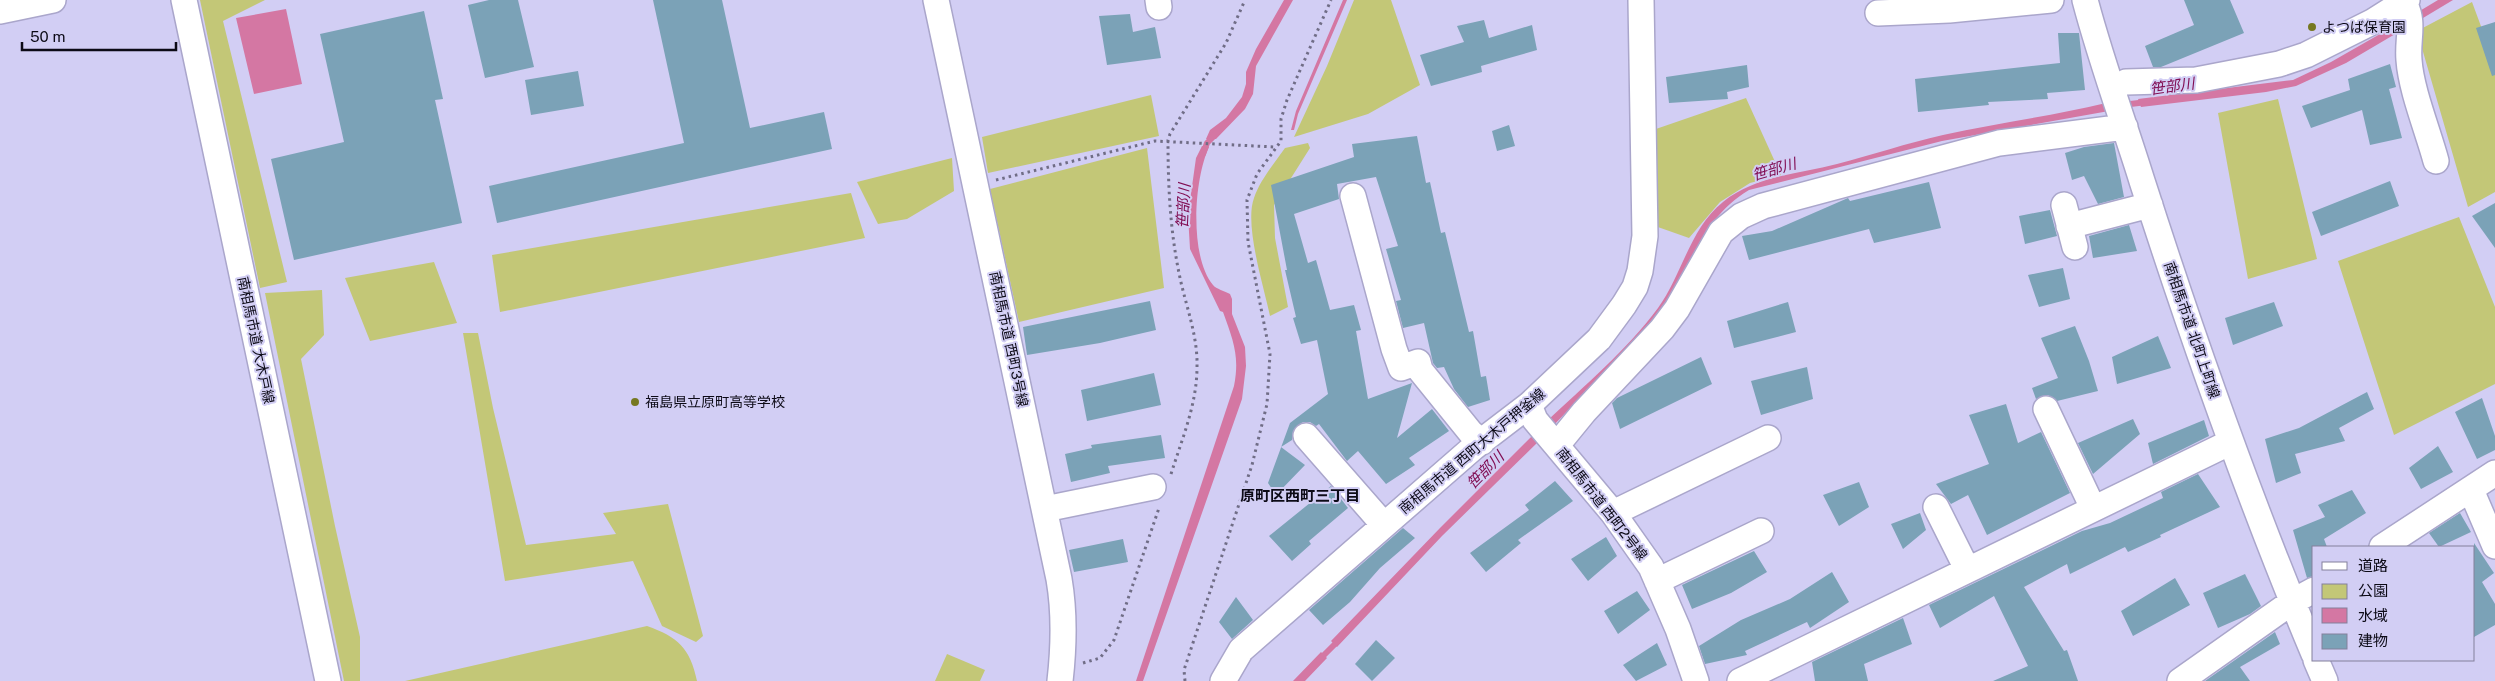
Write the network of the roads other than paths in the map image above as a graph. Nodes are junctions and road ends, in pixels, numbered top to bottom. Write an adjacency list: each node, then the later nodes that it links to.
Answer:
1 (53, 0): 7 (street)
2 (184, 0): 41 (street, 南相馬市道 大木戸線)
3 (936, 0): 28 (street, 南相馬市道 西町3号線)
4 (1641, 0): 17 (street, 南相馬市道 西町大木戸押釜線)
5 (2051, 0): 9 (street)
6 (2085, 0): 10 (street, 南相馬市道 北町上町線)
7 (0, 11)
8 (2406, 11): 10 (street); 12 (street)
9 (1878, 13)
10 (2119, 86): 11 (street, 南相馬市道 北町上町線)
11 (2124, 125): 14 (street, 南相馬市道 北町上町線); 21 (street)
12 (2436, 161)
13 (1352, 196): 20 (street)
14 (2150, 205): 15 (street); 22 (street, 南相馬市道 北町上町線)
15 (2069, 226)
16 (2046, 408): 27 (street)
17 (1532, 413): 20 (street, 南相馬市道 西町大木戸押釜線); 21 (street, 南相馬市道 西町2号線)
18 (1306, 436): 30 (street)
19 (1768, 438): 29 (street)
20 (1482, 442): 30 (street, 南相馬市道 西町大木戸押釜線)
21 (1554, 442): 29 (street, 南相馬市道 西町2号線)
22 (2231, 442): 27 (street); 37 (street, 南相馬市道 北町上町線)
23 (2495, 474): 24 (street)
24 (2470, 490): 32 (street); 33 (street)
25 (1157, 494): 28 (street)
26 (1936, 507): 34 (street)
27 (2093, 508): 34 (street)
28 (1045, 510): 40 (street, 南相馬市道 西町3号線)
29 (1613, 512): 35 (street, 南相馬市道 西町2号線)
30 (1384, 526): 42 (street, 南相馬市道 西町大木戸押釜線)
31 (1761, 531): 35 (street)
32 (2384, 546)
33 (2495, 546)
34 (1967, 570): 44 (street)
35 (1657, 581): 43 (street, 南相馬市道 西町2号線)
36 (2312, 591): 37 (street)
37 (2292, 602): 38 (street, 南相馬市道 北町上町線); 45 (street)
38 (2312, 649)
39 (2316, 661): 46 (street)
40 (1061, 672)
41 (328, 681)
42 (1223, 681)
43 (1696, 681)
44 (1740, 681)
45 (2180, 681)
46 (2325, 681)

